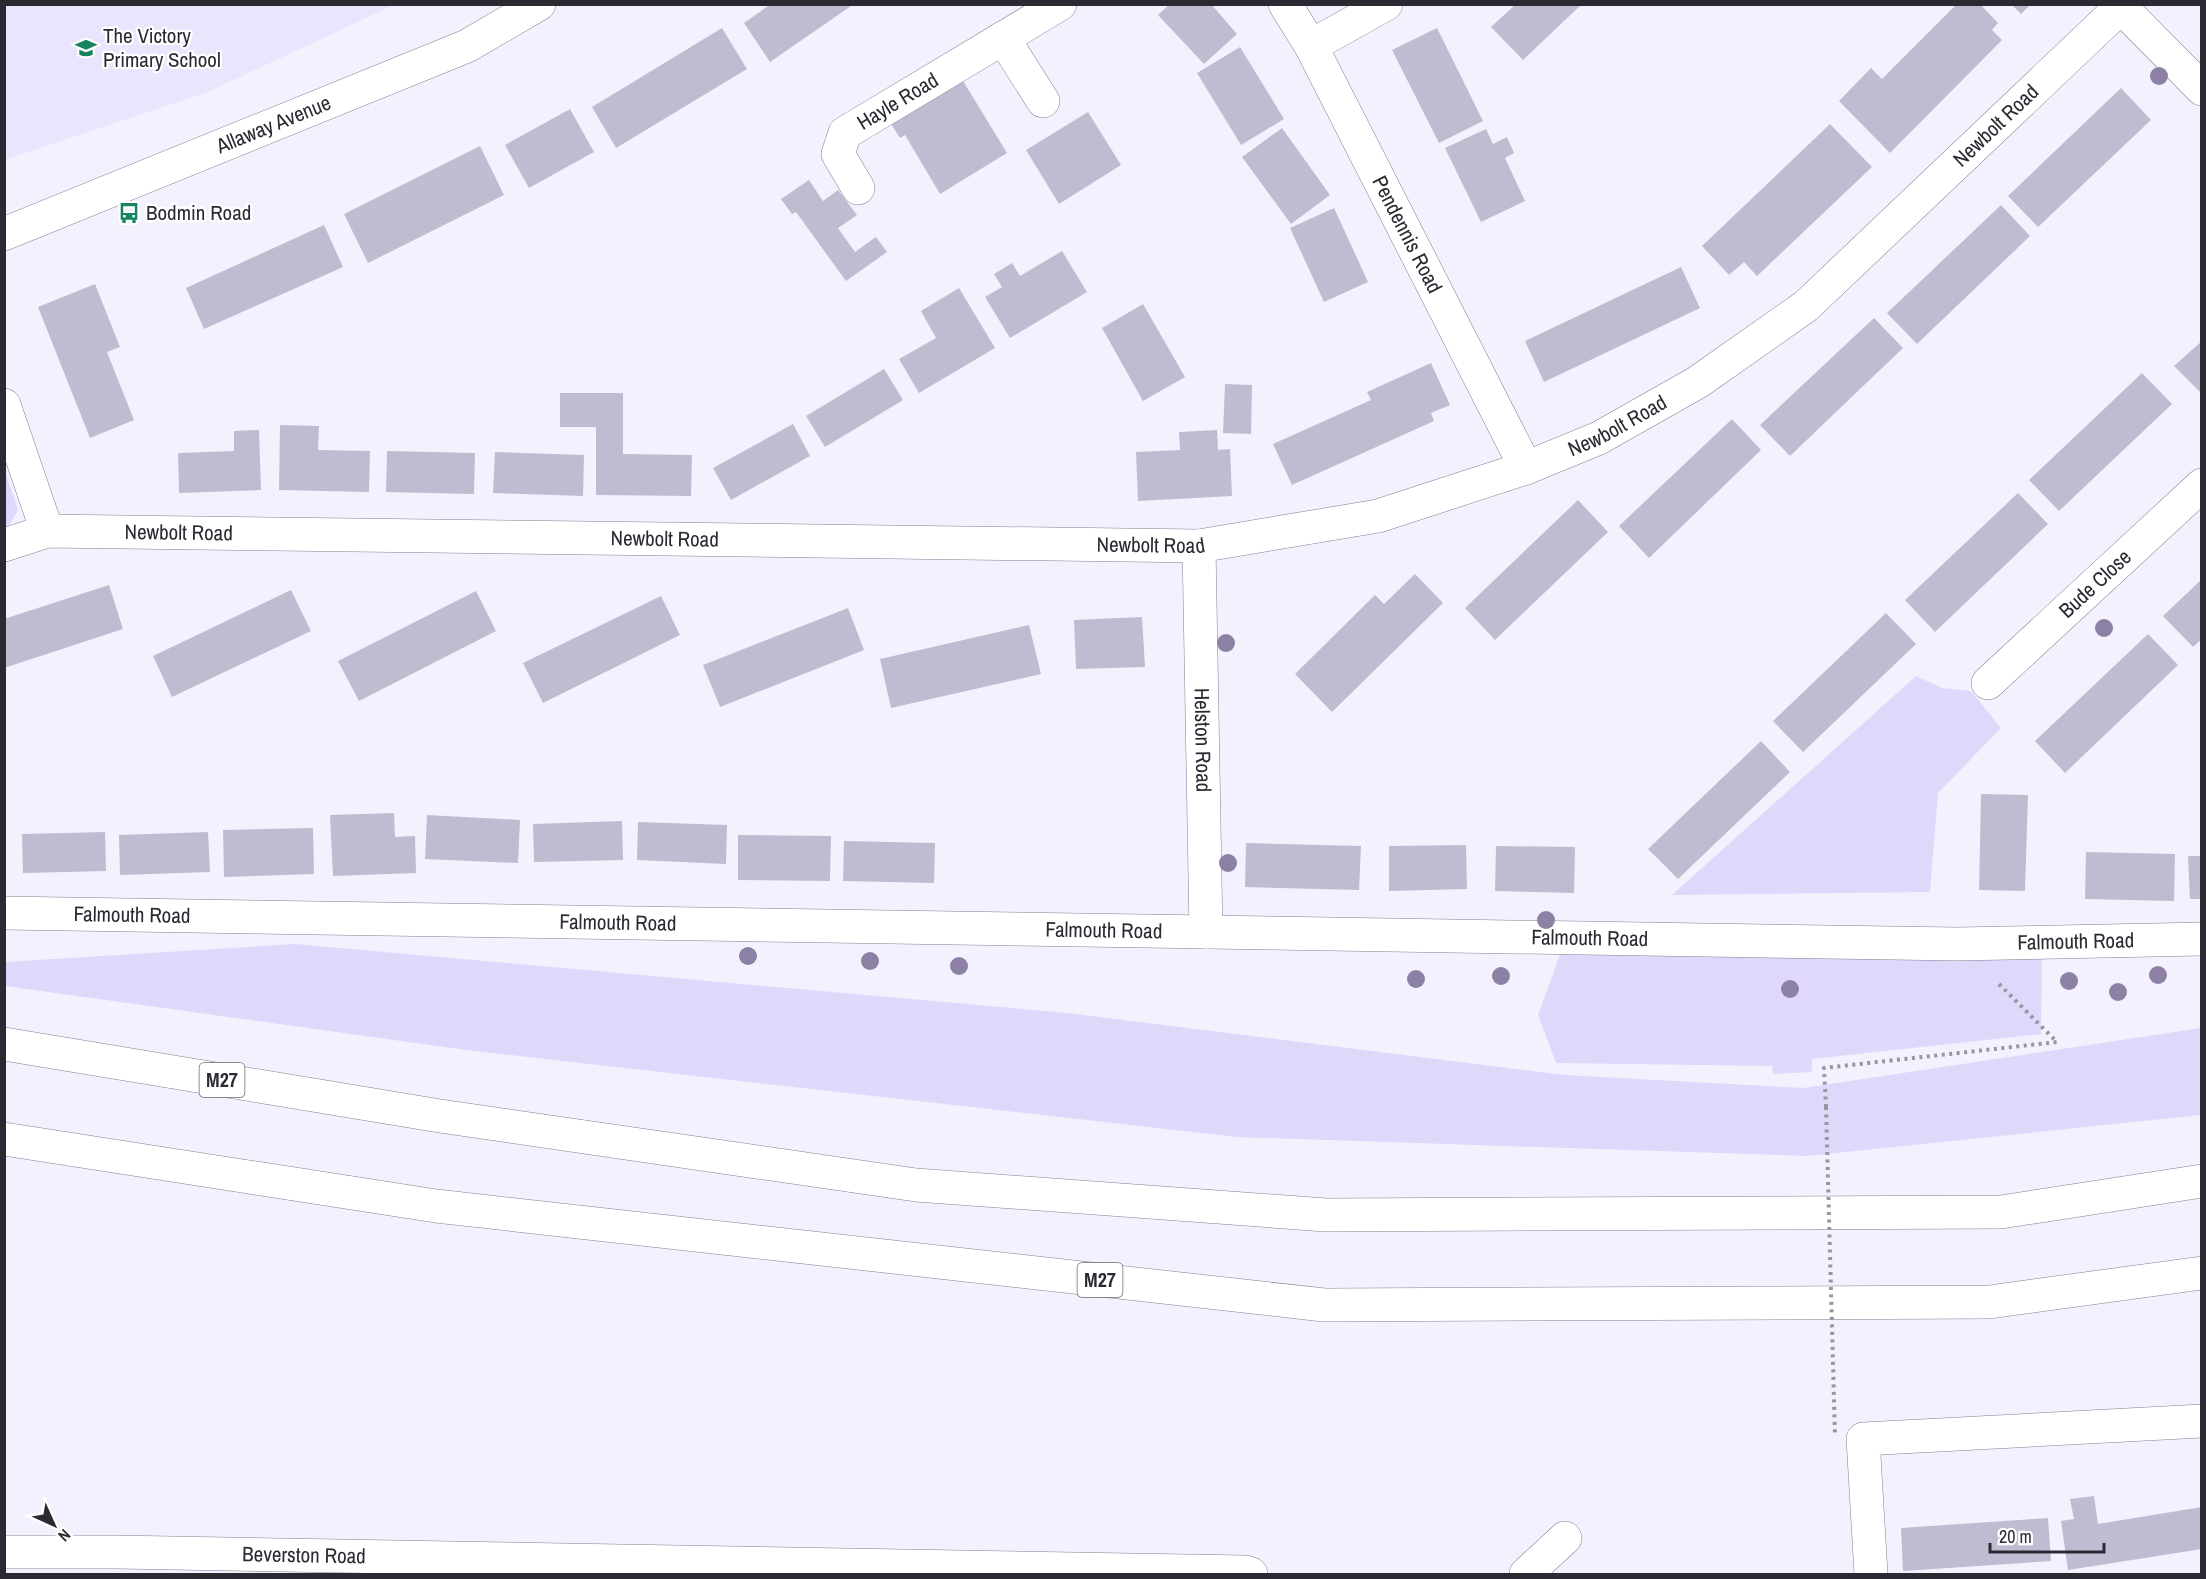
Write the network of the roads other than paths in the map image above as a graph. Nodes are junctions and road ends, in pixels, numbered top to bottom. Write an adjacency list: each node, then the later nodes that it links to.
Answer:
1 (539, 4): 11 (main road, Allaway Avenue)
2 (1060, 4): 6 (main road, Hayle Road)
3 (1285, 4): 7 (main road, Pendennis Road)
4 (1386, 4): 7 (main road)
5 (2122, 6): 8 (main road); 13 (main road, Newbolt Road)
6 (1003, 38): 9 (main road); 10 (main road, Hayle Road)
7 (1311, 46): 13 (main road, Pendennis Road)
8 (2202, 89)
9 (1043, 101)
10 (858, 188)
11 (4, 234)
12 (4, 405): 15 (main road)
13 (1526, 468): 17 (main road, Newbolt Road)
14 (2202, 485): 18 (main road, Bude Close)
15 (47, 531): 16 (main road, Newbolt Road); 17 (main road, Newbolt Road)
16 (4, 545)
17 (1199, 546): 20 (main road, Helston Road)
18 (1988, 683)
19 (4, 913): 20 (main road, Falmouth Road)
20 (1206, 932): 21 (main road, Falmouth Road)
21 (2202, 939)
22 (4, 1044): 24 (main road, M27)
23 (4, 1139): 25 (main road, M27)
24 (2202, 1181)
25 (2202, 1273)
26 (2202, 1421): 31 (main road)
27 (1565, 1538): 30 (main road)
28 (4, 1552): 29 (main road, Beverston Road)
29 (1251, 1575)
30 (1526, 1575)
31 (1871, 1575)

